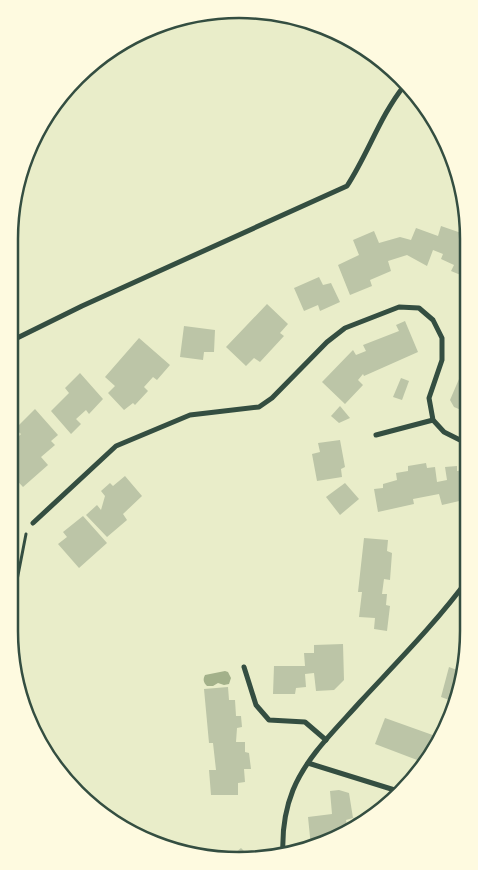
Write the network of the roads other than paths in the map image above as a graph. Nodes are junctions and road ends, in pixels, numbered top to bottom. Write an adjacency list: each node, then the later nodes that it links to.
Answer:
1 (402, 89): 2 (street)
2 (18, 338)
3 (433, 420): 4 (street); 5 (street); 6 (street)
4 (376, 435)
5 (460, 440)
6 (32, 523)
7 (460, 589): 9 (street)
8 (244, 667): 9 (street)
9 (326, 740): 10 (street)
10 (308, 763): 11 (street); 12 (street)
11 (394, 790)
12 (283, 848)

